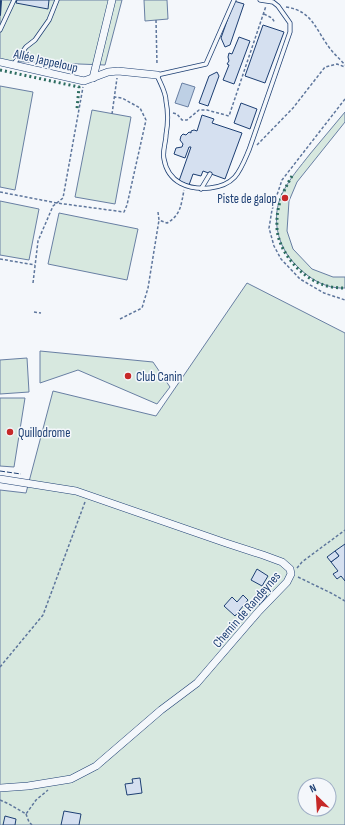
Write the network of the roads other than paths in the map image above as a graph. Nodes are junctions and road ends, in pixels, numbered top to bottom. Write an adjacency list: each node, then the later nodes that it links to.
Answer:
1 (14, 0): 6 (lane)
2 (57, 0): 8 (lane)
3 (112, 0): 10 (street)
4 (234, 0): 9 (lane)
5 (260, 0): 12 (lane)
6 (0, 30)
7 (0, 62): 8 (street, Allée Jappeloup)
8 (13, 65): 10 (street, Allée Jappeloup)
9 (157, 75): 10 (street, Allée Jappeloup); 12 (lane)
10 (93, 78)
11 (210, 174): 12 (lane)
12 (201, 189)
13 (0, 479): 14 (street, Chemin de Randeynes)
14 (0, 788)

